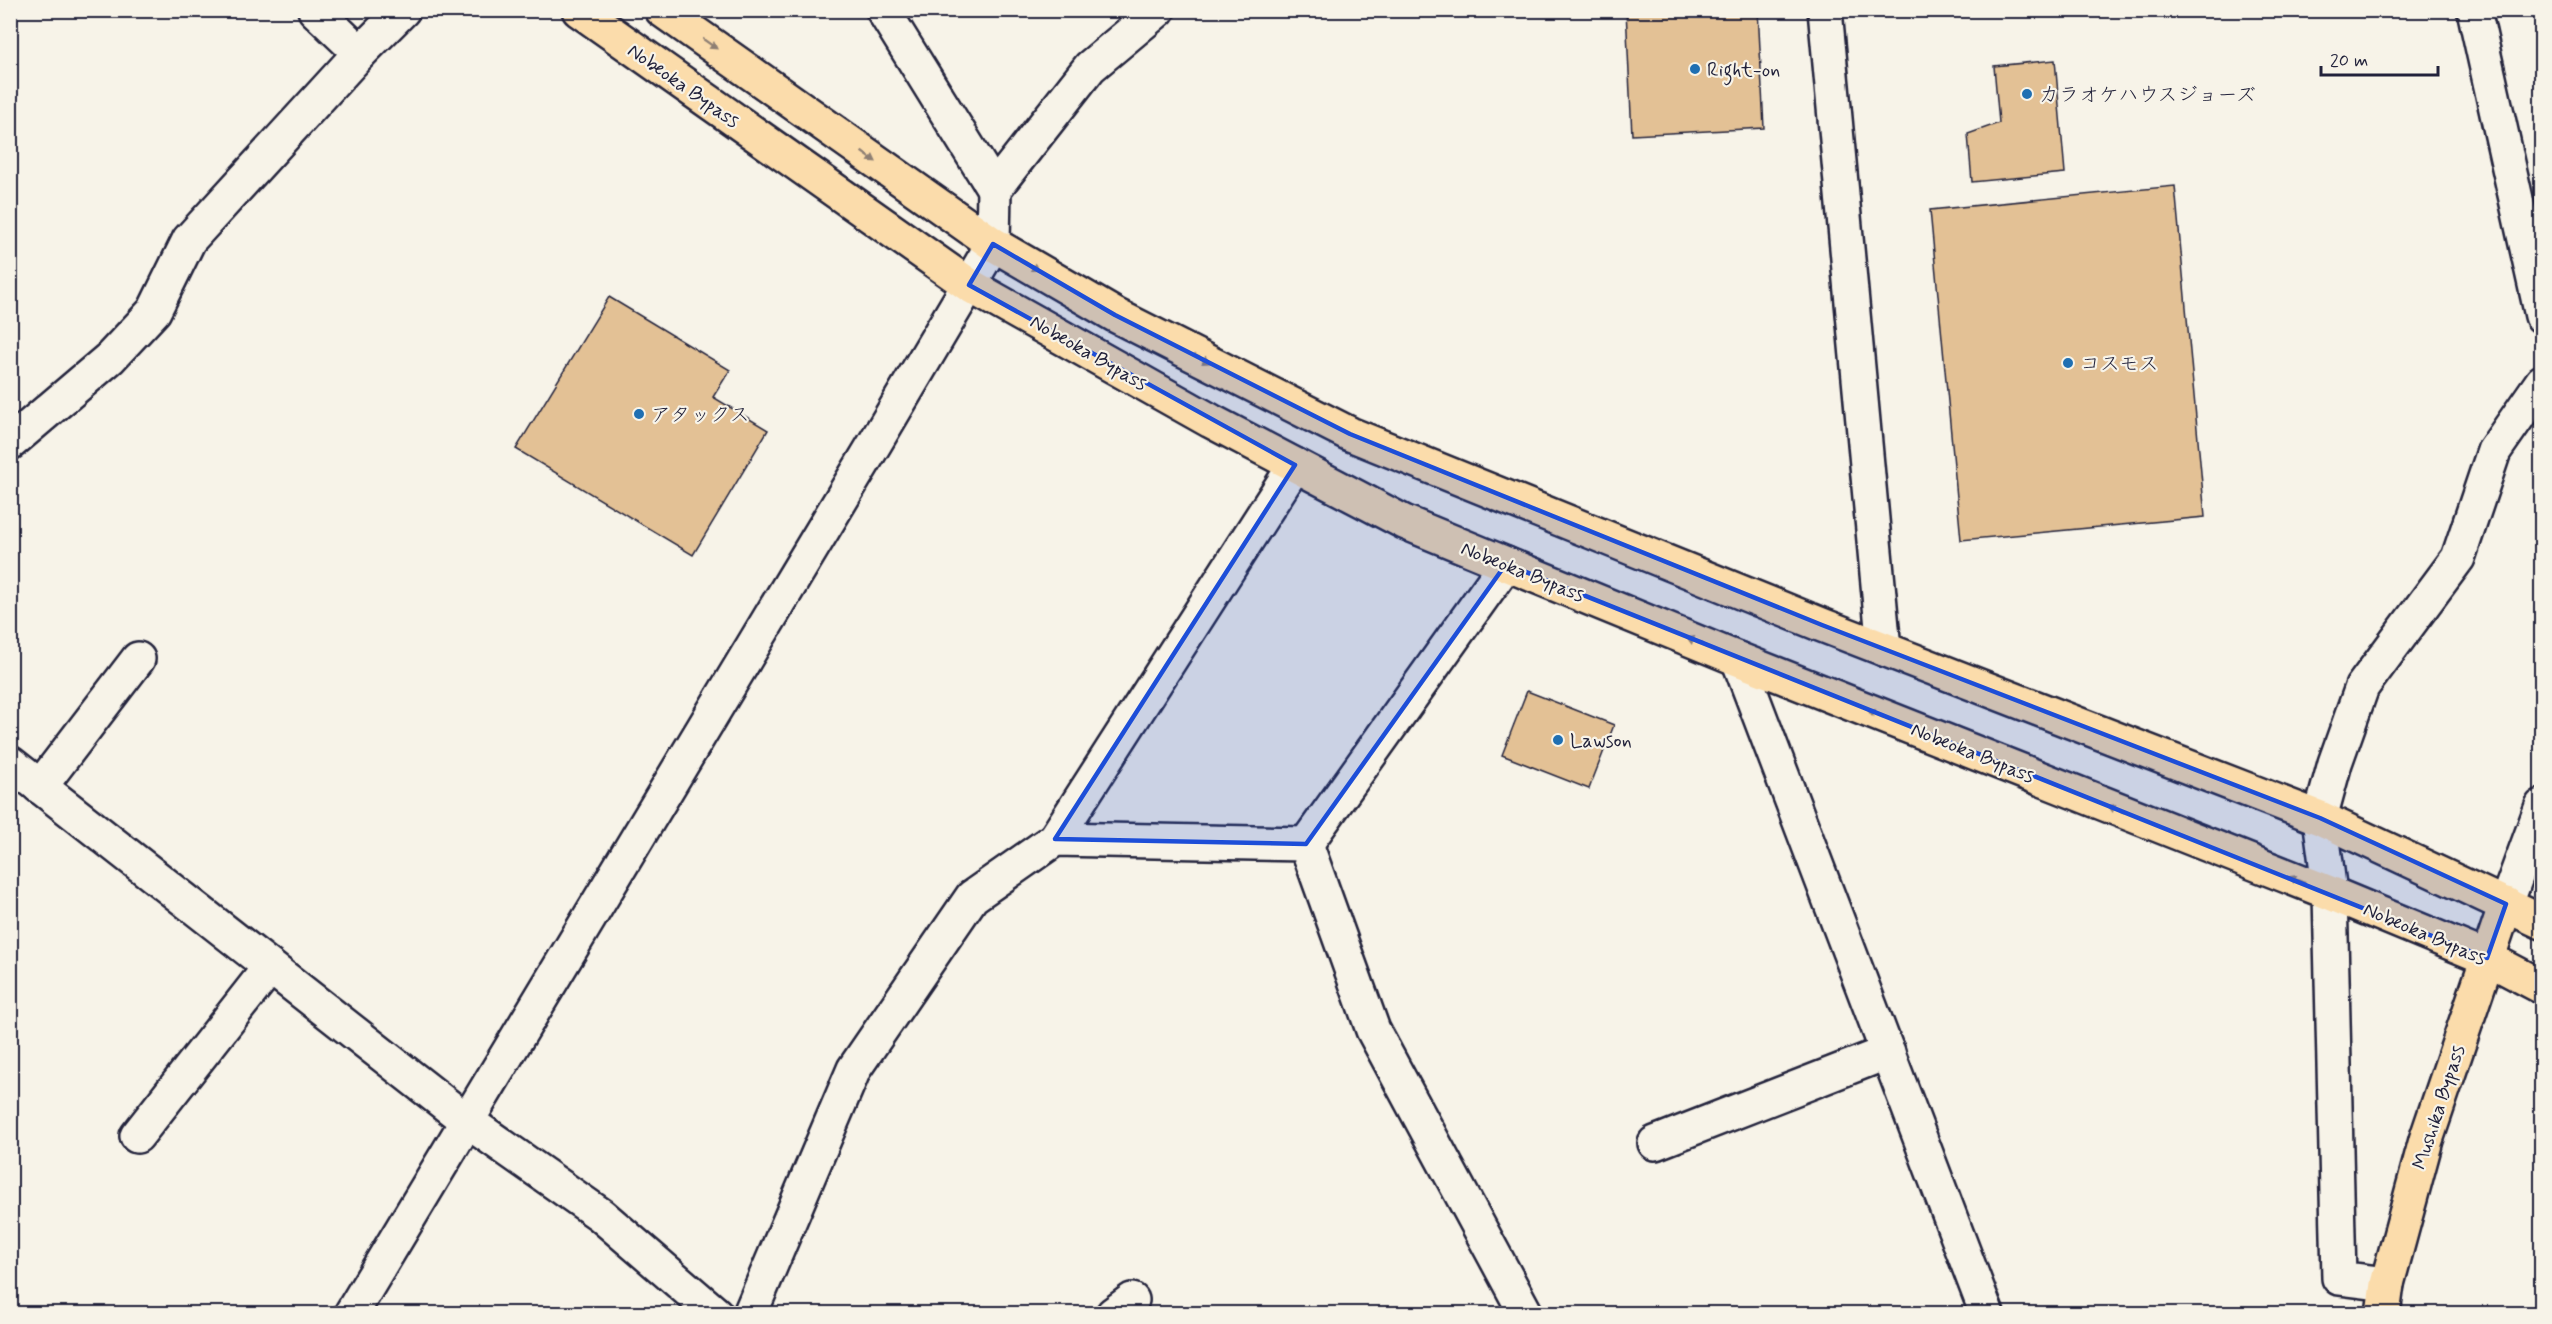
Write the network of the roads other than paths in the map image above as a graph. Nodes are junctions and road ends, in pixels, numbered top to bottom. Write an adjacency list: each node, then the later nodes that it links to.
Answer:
1 (315, 10): 9 (street)
2 (404, 10): 9 (street)
3 (579, 10): 12 (highway, Nobeoka Bypass)
4 (662, 10): 11 (highway, one-way to 11)
5 (883, 10): 10 (street)
6 (1158, 10): 10 (street)
7 (1825, 10): 18 (street)
8 (2474, 10): 13 (street)
9 (360, 53): 15 (street)
10 (994, 189): 11 (street)
11 (993, 244): 12 (street); 18 (highway, one-way to 18)
12 (969, 285): 16 (highway, Nobeoka Bypass); 34 (street)
13 (2541, 316)
14 (2541, 382): 24 (street)
15 (10, 443)
16 (1295, 465): 17 (highway, Nobeoka Bypass); 25 (street)
17 (1506, 564): 20 (highway, Nobeoka Bypass, one-way to 17); 26 (street)
18 (1884, 649): 24 (highway)
19 (138, 659): 22 (street)
20 (1738, 660): 27 (highway, Nobeoka Bypass, one-way to 20); 33 (street)
21 (10, 763): 22 (street)
22 (40, 787): 31 (street)
23 (2541, 806): 28 (street)
24 (2320, 818): 27 (street); 28 (highway)
25 (1055, 839): 26 (street); 40 (street)
26 (1306, 844): 41 (street)
27 (2330, 893): 30 (highway, Nobeoka Bypass); 37 (street)
28 (2506, 903): 29 (highway); 30 (highway, Mushika Bypass)
29 (2541, 922)
30 (2487, 958): 32 (highway, Nobeoka Bypass); 37 (highway, Mushika Bypass)
31 (270, 967): 34 (street); 35 (street)
32 (2541, 987)
33 (1888, 1052): 36 (street); 42 (street)
34 (467, 1122): 38 (street); 39 (street)
35 (137, 1136)
36 (1655, 1143)
37 (2385, 1299)
38 (351, 1314)
39 (716, 1314)
40 (750, 1314)
41 (1526, 1314)
42 (1987, 1314)

